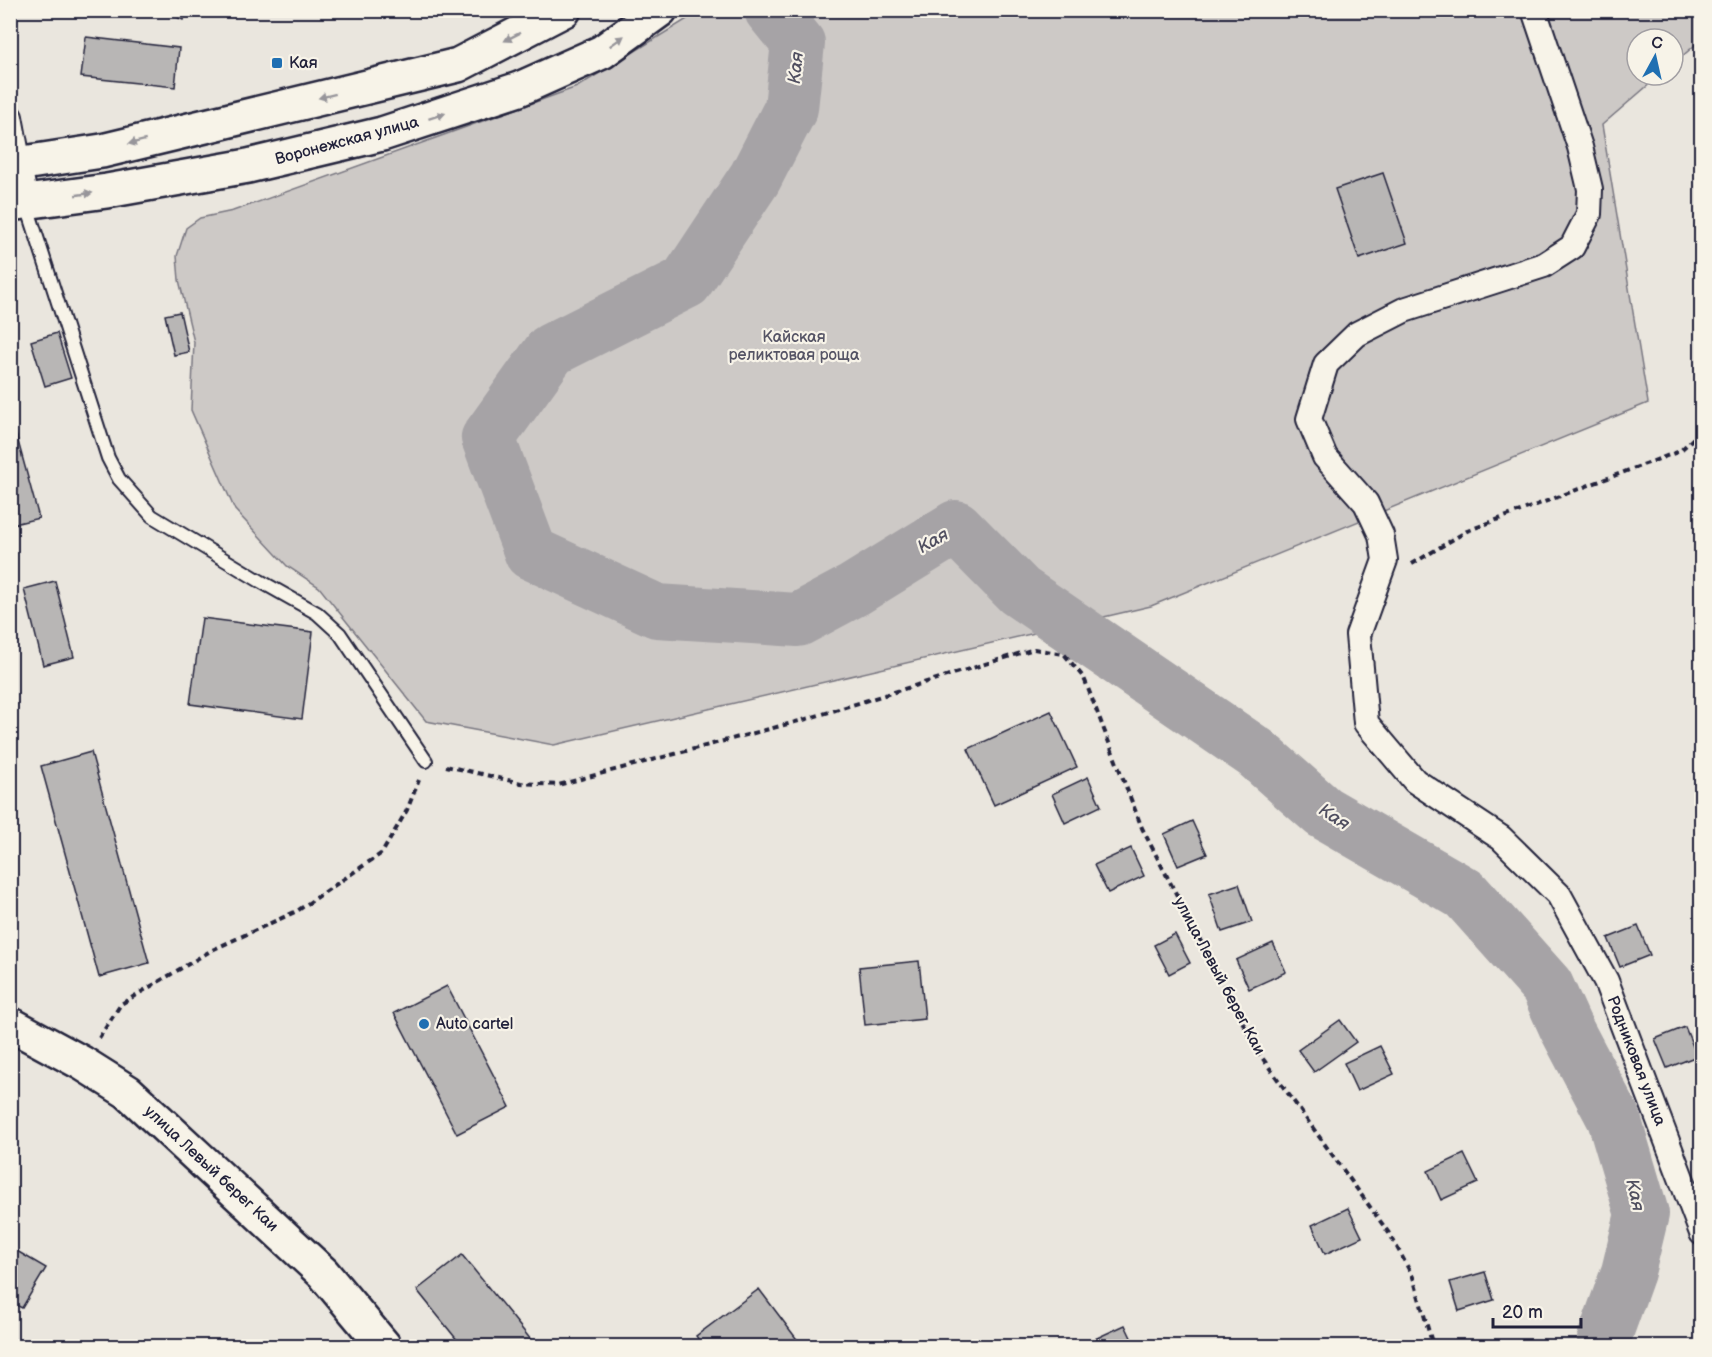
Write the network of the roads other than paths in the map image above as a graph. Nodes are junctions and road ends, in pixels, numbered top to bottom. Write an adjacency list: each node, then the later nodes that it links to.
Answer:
1 (564, 10): 5 (main road, one-way to 5)
2 (660, 10): 6 (main road, Воронежская улица, one-way to 2)
3 (1534, 10): 9 (street, Родниковая улица)
4 (10, 117): 5 (street)
5 (14, 164): 6 (street)
6 (18, 203): 7 (lane)
7 (426, 761)
8 (10, 1024): 10 (main road, улица Левый берег Каи)
9 (1701, 1233)
10 (384, 1347)

